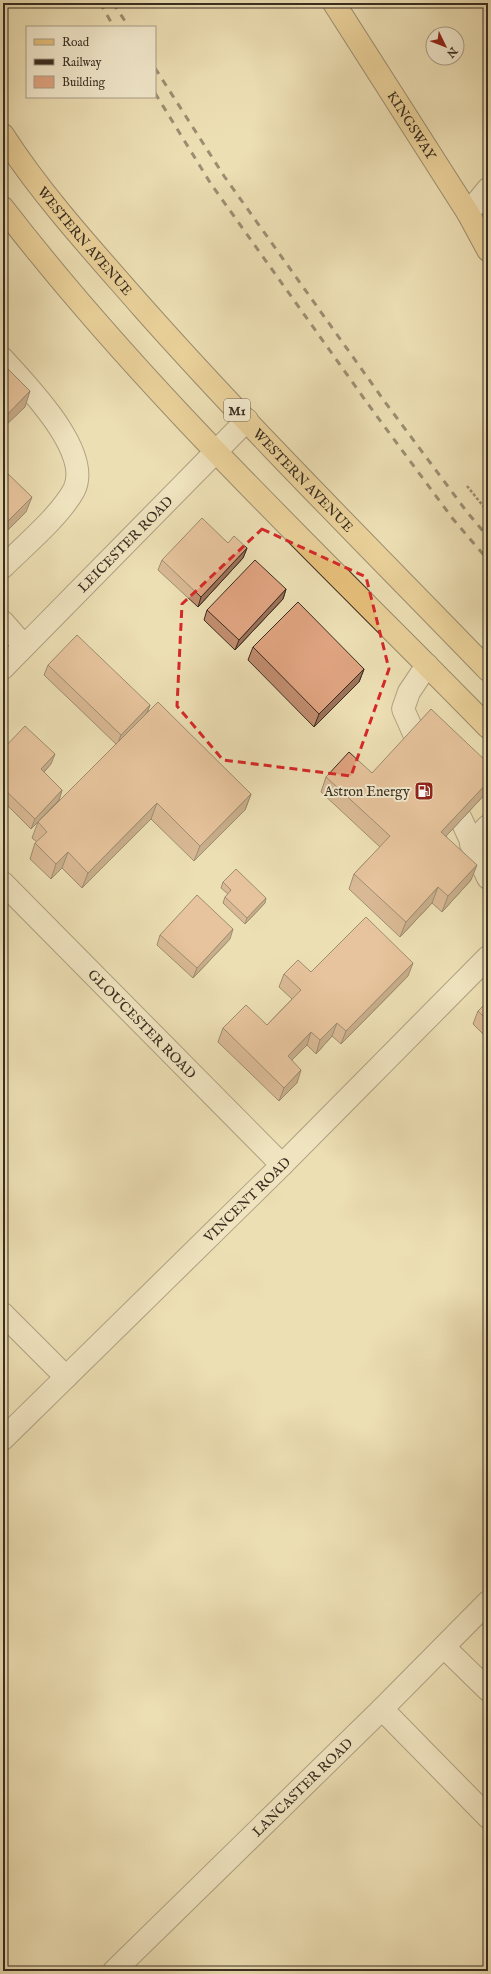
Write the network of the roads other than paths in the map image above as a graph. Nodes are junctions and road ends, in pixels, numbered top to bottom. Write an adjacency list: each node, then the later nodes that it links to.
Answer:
1 (334, 3): 5 (main road, KINGSWAY)
2 (3, 135): 8 (main road, WESTERN AVENUE / M1)
3 (488, 189): 5 (street)
4 (3, 208): 9 (main road)
5 (468, 214): 6 (main road, KINGSWAY)
6 (488, 250)
7 (3, 359): 10 (street)
8 (247, 420): 9 (street, LEICESTER ROAD); 15 (main road, WESTERN AVENUE / M1)
9 (216, 452): 12 (street, LEICESTER ROAD); 13 (main road)
10 (3, 567)
11 (3, 622): 12 (street)
12 (24, 646): 14 (street, LEICESTER ROAD)
13 (428, 665): 16 (main road); 17 (street)
14 (3, 668)
15 (488, 670)
16 (488, 727)
17 (415, 736)
18 (461, 819): 20 (street)
19 (488, 826): 20 (street)
20 (472, 844): 21 (street)
21 (488, 878)
22 (3, 883): 24 (street, GLOUCESTER ROAD)
23 (488, 957): 24 (street, VINCENT ROAD)
24 (282, 1165): 26 (street, VINCENT ROAD)
25 (3, 1314): 26 (street)
26 (66, 1377): 27 (street, VINCENT ROAD)
27 (3, 1439)
28 (488, 1602): 29 (street, LANCASTER ROAD)
29 (444, 1647): 30 (street); 31 (street, LANCASTER ROAD)
30 (488, 1690)
31 (382, 1709): 32 (street); 33 (street, LANCASTER ROAD)
32 (488, 1817)
33 (114, 1971)

